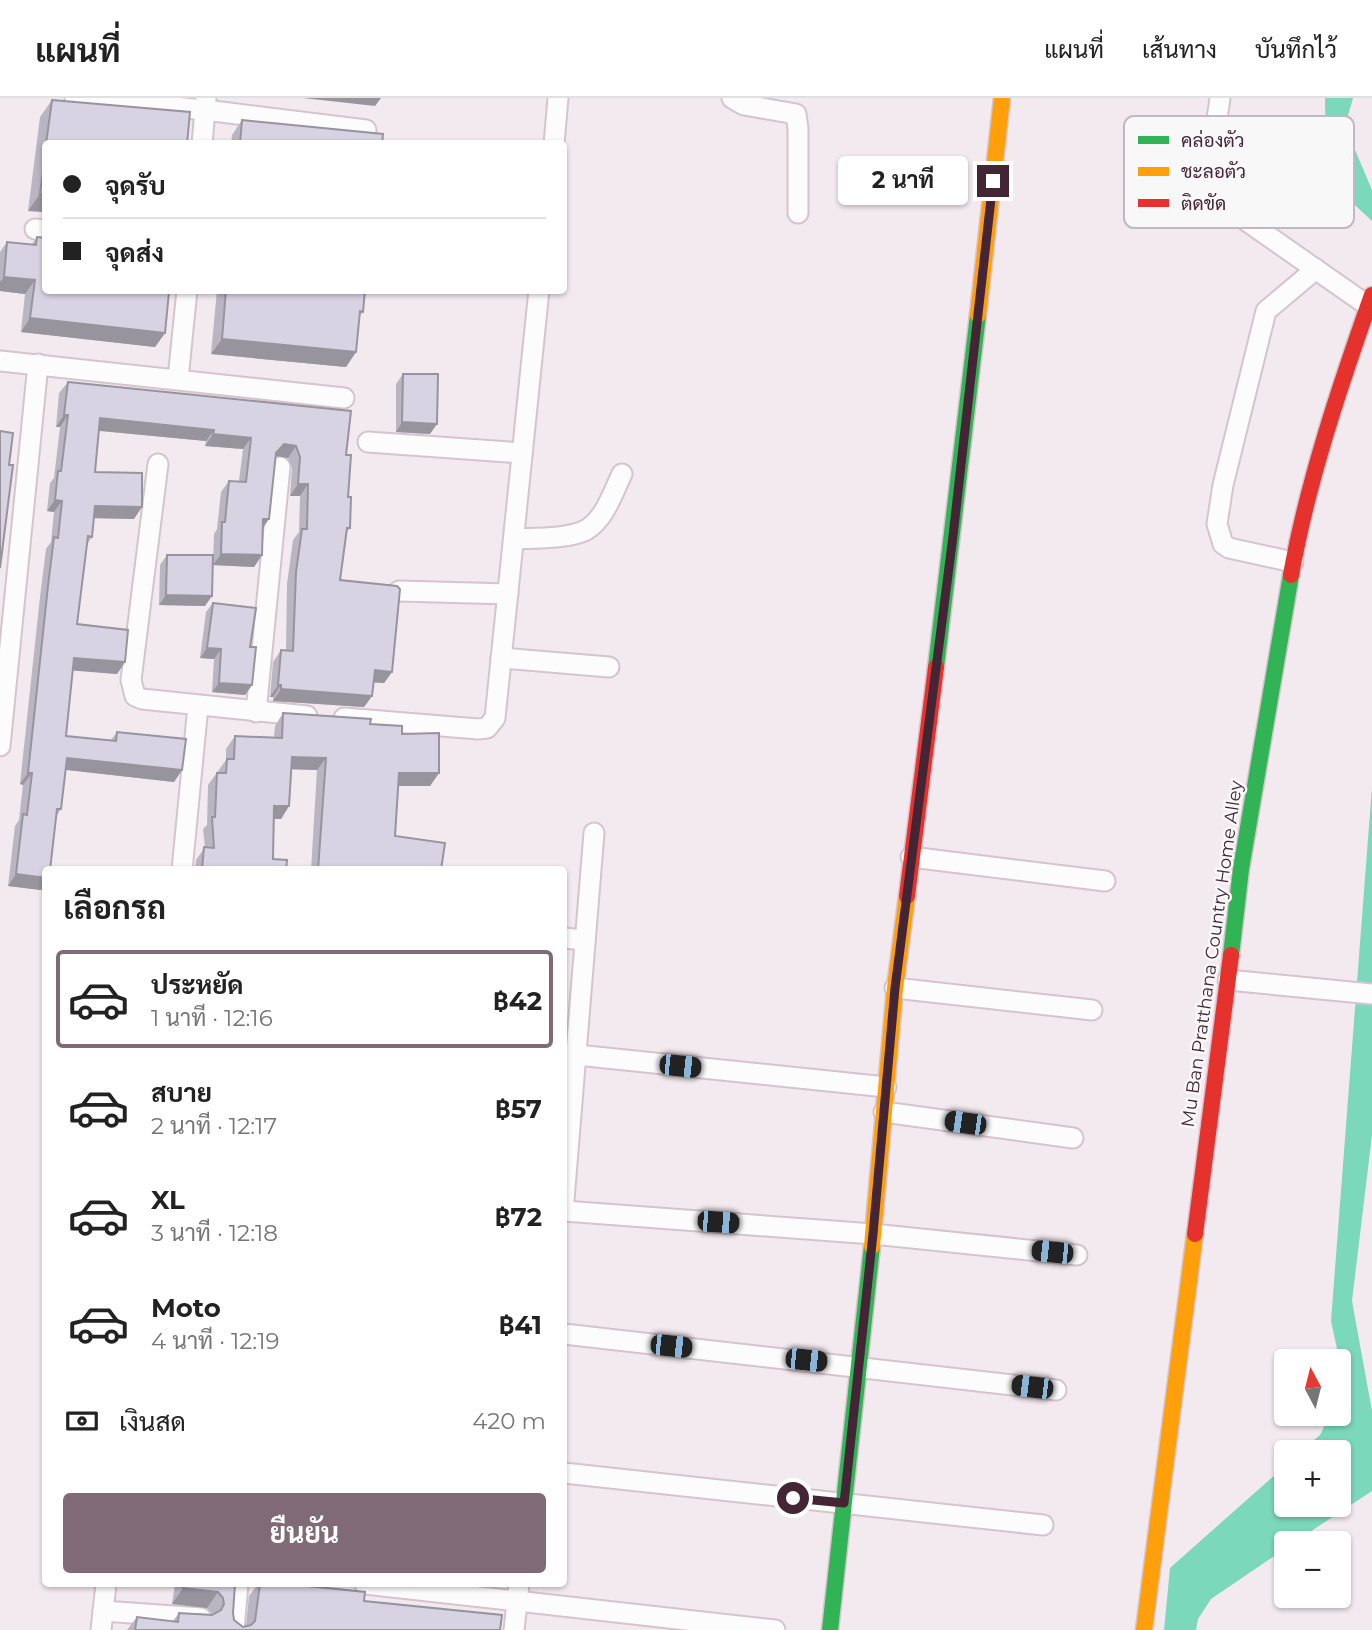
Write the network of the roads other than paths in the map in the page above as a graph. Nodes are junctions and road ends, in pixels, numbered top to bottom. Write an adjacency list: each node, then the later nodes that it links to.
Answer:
1 (75, 98): 6 (street)
2 (558, 98): 10 (street)
3 (732, 98): 11 (street)
4 (1002, 98): 36 (street)
5 (1220, 98): 7 (street)
6 (206, 104): 8 (street); 9 (street)
7 (1218, 116)
8 (366, 130)
9 (202, 140)
10 (554, 140)
11 (798, 213)
12 (1256, 228): 13 (street)
13 (1317, 269): 16 (street); 27 (street)
14 (187, 294): 19 (street)
15 (539, 294): 22 (street)
16 (1369, 300): 27 (street, Mu Ban Pratthana Country Home Alley)
17 (0, 361): 18 (street)
18 (38, 364): 19 (street); 34 (street)
19 (178, 379): 20 (street)
20 (344, 397)
21 (368, 442): 22 (street)
22 (522, 453): 26 (street)
23 (158, 464): 32 (street)
24 (280, 467): 33 (street)
25 (622, 474): 26 (street)
26 (514, 539): 29 (street)
27 (1293, 562): 41 (street, Mu Ban Pratthana Country Home Alley)
28 (399, 591): 29 (street)
29 (508, 594): 30 (street)
30 (501, 658): 31 (street); 33 (street)
31 (609, 667)
32 (198, 706): 33 (street); 37 (street)
33 (256, 712)
34 (0, 746)
35 (594, 833): 40 (street)
36 (911, 857): 38 (street); 42 (street)
37 (182, 866)
38 (1105, 881)
39 (567, 938): 40 (street)
40 (585, 940): 45 (street)
41 (1228, 980): 43 (street); 69 (street, Mu Ban Pratthana Country Home Alley)
42 (895, 988): 44 (street); 46 (street)
43 (1372, 994)
44 (1092, 1010)
45 (571, 1068): 46 (street); 49 (street)
46 (886, 1087): 47 (street)
47 (884, 1112): 48 (street); 51 (street)
48 (1073, 1138)
49 (567, 1143)
50 (567, 1211): 51 (street)
51 (873, 1234): 52 (street); 54 (street)
52 (1077, 1255)
53 (567, 1334): 54 (street)
54 (859, 1366): 55 (street); 57 (street)
55 (1056, 1390)
56 (567, 1473): 57 (street)
57 (844, 1503): 58 (street); 68 (street)
58 (1043, 1525)
59 (106, 1587): 64 (street)
60 (238, 1587): 65 (street)
61 (422, 1587): 62 (street)
62 (518, 1592): 66 (street); 67 (street)
63 (201, 1618): 64 (street)
64 (102, 1620)
65 (234, 1630)
66 (514, 1630)
67 (775, 1630)
68 (830, 1630)
69 (1144, 1630)

